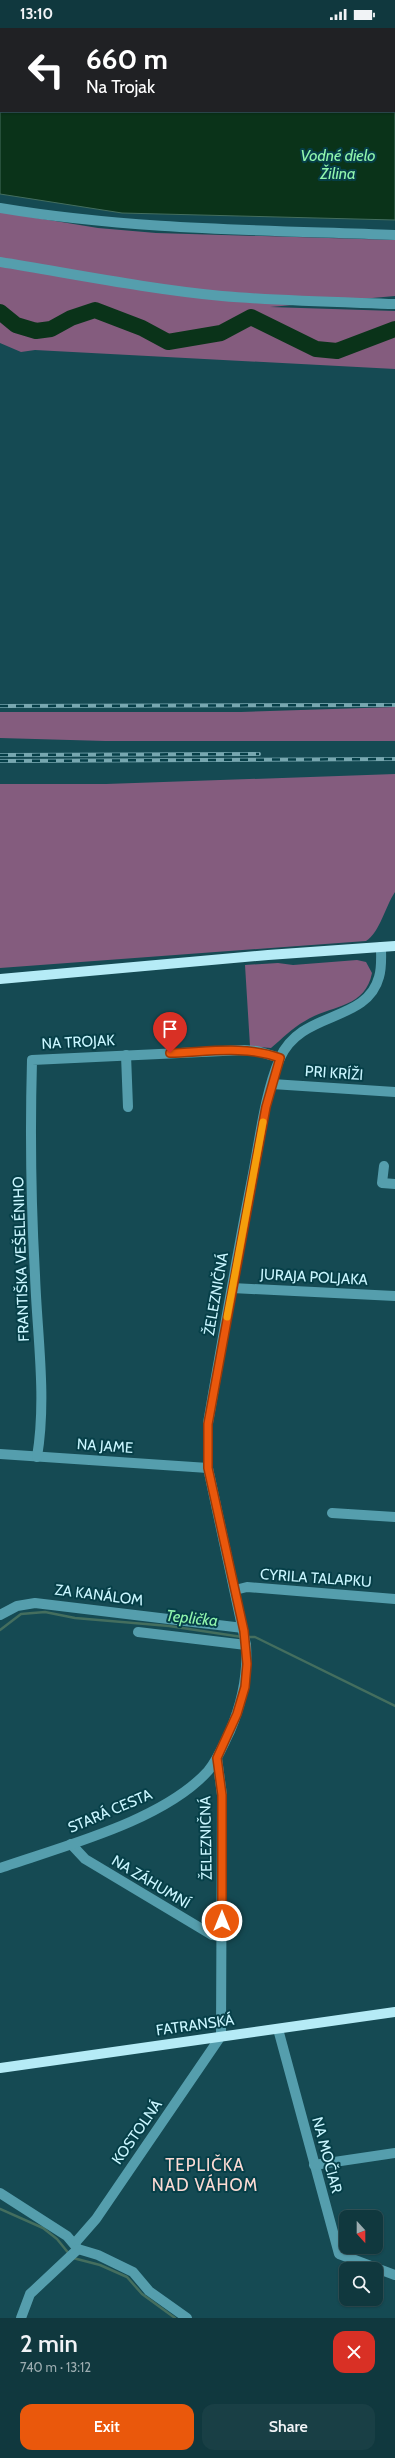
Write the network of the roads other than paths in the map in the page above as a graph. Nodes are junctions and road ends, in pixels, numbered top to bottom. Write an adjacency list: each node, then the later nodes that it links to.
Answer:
1 (0, 208): 2 (street)
2 (395, 235)
3 (0, 262): 4 (street)
4 (395, 304)
5 (395, 946): 6 (main road)
6 (381, 947): 7 (main road); 9 (street, ŽELEZNIČNÁ)
7 (0, 979)
8 (126, 1055): 9 (street, NA TROJAK); 10 (street, NA TROJAK); 13 (street, NA TROJAK)
9 (280, 1058): 11 (street, ŽELEZNIČNÁ)
10 (32, 1060): 19 (street, FRANTIŠKA VEŠELÉNIHO)
11 (272, 1084): 12 (street, PRI KRÍŽI); 16 (street, ŽELEZNIČNÁ)
12 (395, 1092)
13 (128, 1107)
14 (384, 1166): 15 (street)
15 (395, 1184)
16 (232, 1288): 17 (street, JURAJA POLJAKA); 20 (street, ŽELEZNIČNÁ)
17 (395, 1296)
18 (0, 1454): 19 (street, NA JAME)
19 (37, 1457): 20 (street, NA JAME)
20 (208, 1468): 23 (street, ŽELEZNIČNÁ)
21 (332, 1513): 22 (street)
22 (395, 1517)
23 (235, 1590): 24 (street, CYRILA TALAPKU); 26 (street, ŽELEZNIČNÁ)
24 (395, 1599)
25 (0, 1614): 26 (street, ZA KANÁLOM)
26 (244, 1629): 28 (street, ŽELEZNIČNÁ)
27 (138, 1632): 28 (street)
28 (246, 1643): 29 (street, ŽELEZNIČNÁ)
29 (217, 1758): 30 (street, STARÁ CESTA); 32 (street, ŽELEZNIČNÁ)
30 (71, 1844): 31 (street, STARÁ CESTA); 32 (street, NA ZÁHUMNÍ)
31 (0, 1868)
32 (222, 1936): 35 (street, ŽELEZNIČNÁ)
33 (395, 2012): 34 (main road, FATRANSKÁ)
34 (278, 2029): 35 (main road, FATRANSKÁ); 38 (street, NA MOČIAR)
35 (220, 2036): 36 (main road, FATRANSKÁ); 40 (street, KOSTOLNÁ)
36 (0, 2068)
37 (395, 2153): 38 (street)
38 (314, 2165): 41 (street, NA MOČIAR)
39 (0, 2193): 40 (street)
40 (74, 2251): 42 (street, KOSTOLNÁ); 43 (street)
41 (395, 2275)
42 (20, 2318)
43 (187, 2318)

